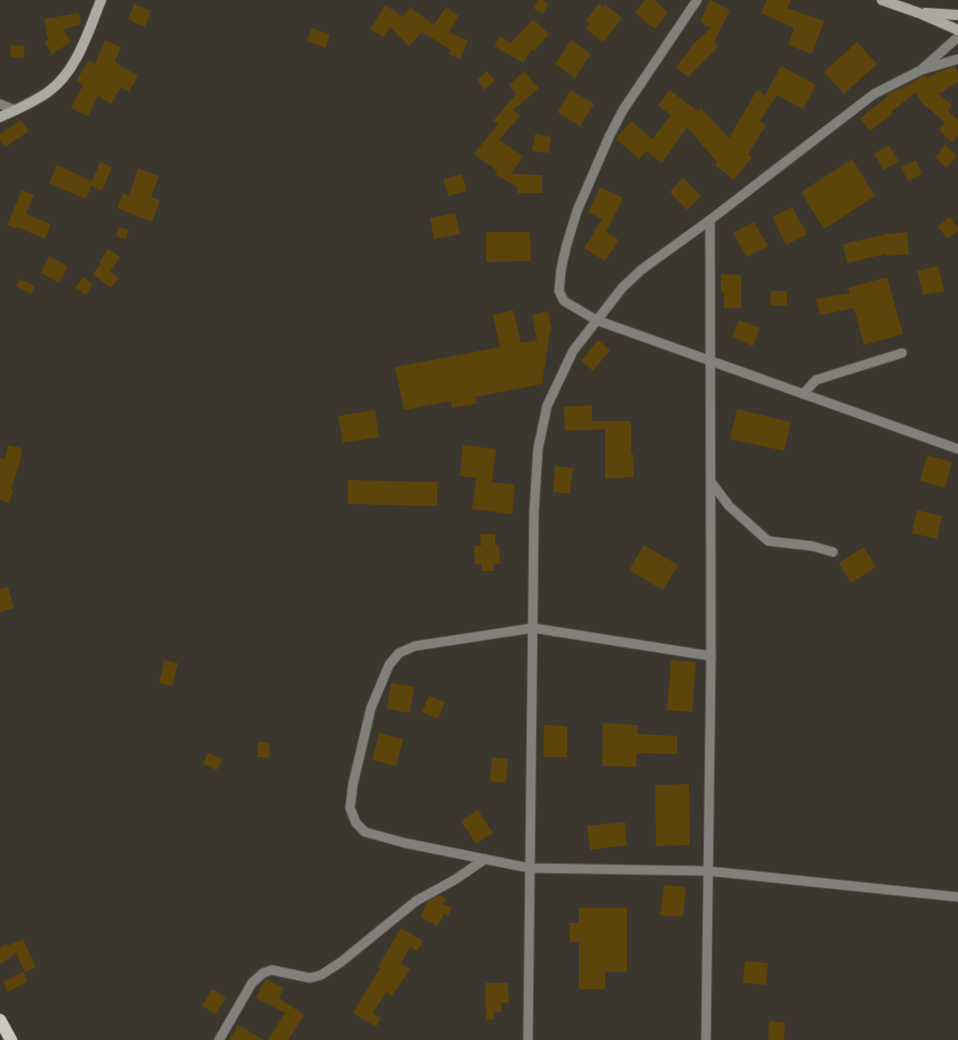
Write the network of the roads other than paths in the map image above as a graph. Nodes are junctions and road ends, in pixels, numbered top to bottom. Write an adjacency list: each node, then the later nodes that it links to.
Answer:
1 (101, 0): 11 (street)
2 (697, 0): 14 (street)
3 (882, 0): 4 (street)
4 (919, 13): 5 (street); 6 (street)
5 (958, 15)
6 (958, 30)
7 (958, 37): 9 (street)
8 (958, 59): 9 (street)
9 (921, 70): 13 (street)
10 (0, 104): 11 (street)
11 (15, 110): 12 (street)
12 (0, 117)
13 (710, 220): 14 (street); 16 (street)
14 (596, 320): 16 (street); 21 (street)
15 (902, 353): 17 (street)
16 (711, 362): 17 (street); 19 (street)
17 (803, 394): 18 (street)
18 (958, 448)
19 (711, 482): 20 (street); 22 (street)
20 (833, 552)
21 (533, 628): 22 (street); 23 (street); 24 (street)
22 (711, 656): 25 (street)
23 (485, 859): 24 (street); 29 (street)
24 (529, 868): 25 (street); 30 (street)
25 (708, 870): 26 (street); 31 (street)
26 (958, 897)
27 (0, 1020): 28 (main road)
28 (11, 1040)
29 (219, 1040)
30 (528, 1040)
31 (706, 1040)

